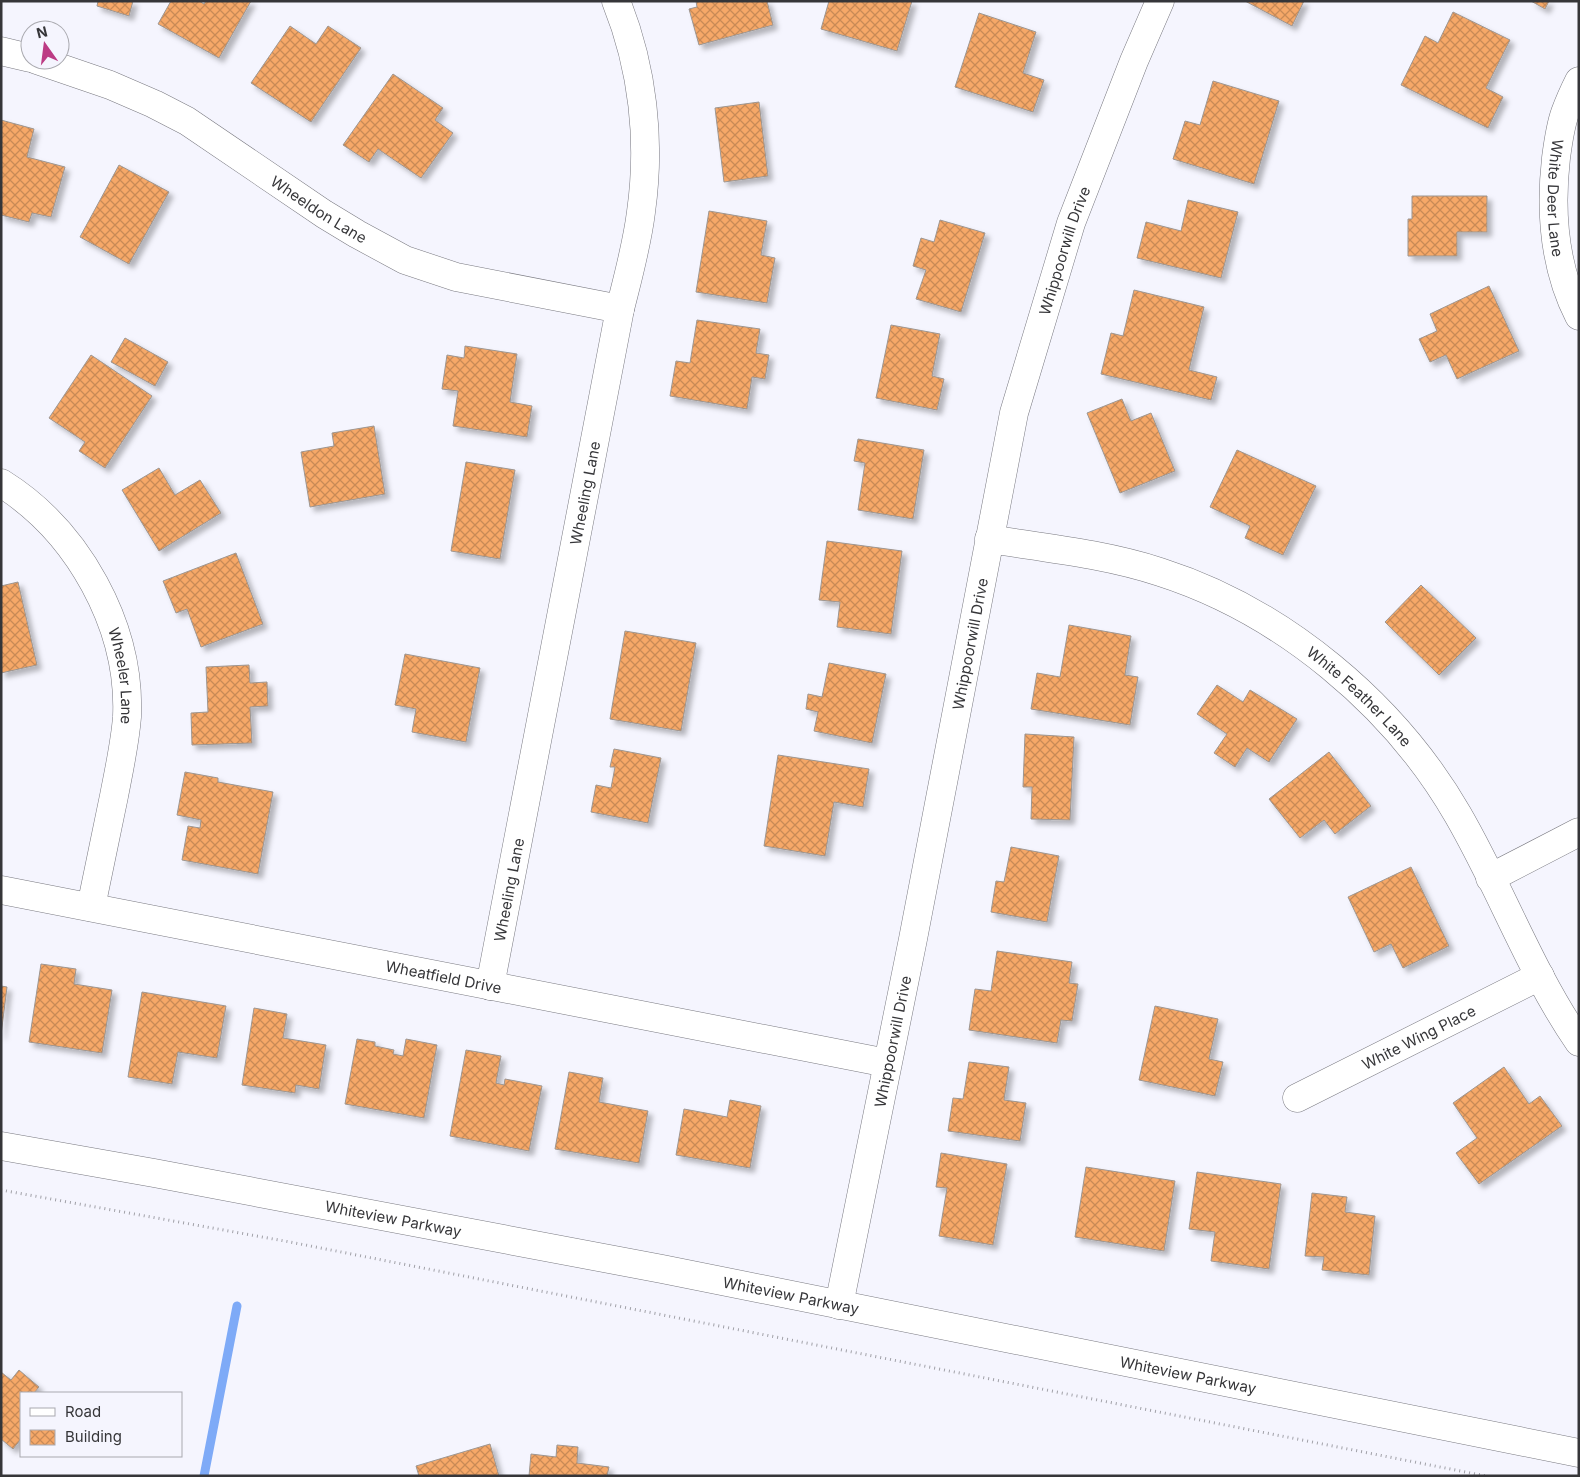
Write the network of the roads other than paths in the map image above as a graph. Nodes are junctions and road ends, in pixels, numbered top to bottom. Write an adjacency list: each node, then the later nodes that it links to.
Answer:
1 (616, 1): 7 (street, Wheeling Lane)
2 (1160, 1): 10 (street, Whippoorwill Drive)
3 (1, 51): 4 (street)
4 (20, 56)
5 (66, 70): 7 (street, Wheeldon Lane)
6 (1579, 80): 8 (street, White Deer Lane)
7 (620, 309): 16 (street, Wheeling Lane)
8 (1579, 316)
9 (1, 483): 14 (street, Wheeler Lane)
10 (989, 539): 12 (street, White Feather Lane); 18 (street, Whippoorwill Drive)
11 (1579, 832): 12 (street)
12 (1490, 878): 15 (street, White Feather Lane)
13 (1, 890): 14 (street, Wheatfield Drive)
14 (91, 907): 16 (street, Wheatfield Drive)
15 (1540, 976): 17 (street, White Feather Lane); 19 (street, White Wing Place)
16 (490, 986): 18 (street, Wheatfield Drive)
17 (1579, 1042)
18 (887, 1063): 21 (street, Whippoorwill Drive)
19 (1297, 1098)
20 (1, 1146): 21 (street, Whiteview Parkway)
21 (839, 1305): 22 (street, Whiteview Parkway)
22 (1579, 1453)

